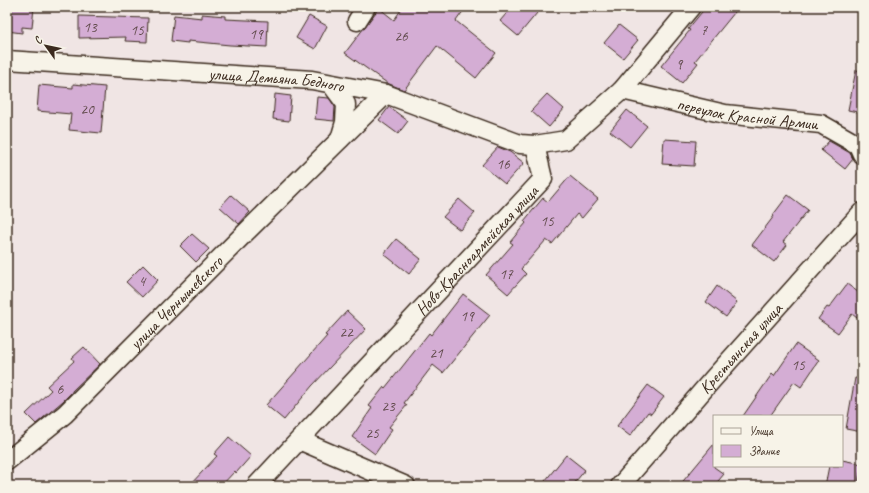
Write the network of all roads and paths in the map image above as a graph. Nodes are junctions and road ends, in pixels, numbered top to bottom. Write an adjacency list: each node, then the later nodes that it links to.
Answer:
1 (691, 7): 4 (street)
2 (7, 60): 3 (street, улица Демьяна Бедного)
3 (331, 84): 5 (street, улица Демьяна Бедного); 6 (street)
4 (622, 90): 7 (street); 8 (street, переулок Красной Армии)
5 (386, 94): 6 (street, улица Чернышевского); 7 (street, улица Демьяна Бедного)
6 (340, 139): 11 (street, улица Чернышевского)
7 (535, 145): 10 (street, Ново-Красноармейская улица)
8 (862, 154)
9 (862, 212): 14 (street, Крестьянская улица)
10 (299, 440): 12 (street, Ново-Красноармейская улица); 13 (street)
11 (7, 460)
12 (256, 486)
13 (406, 486)
14 (620, 486)

